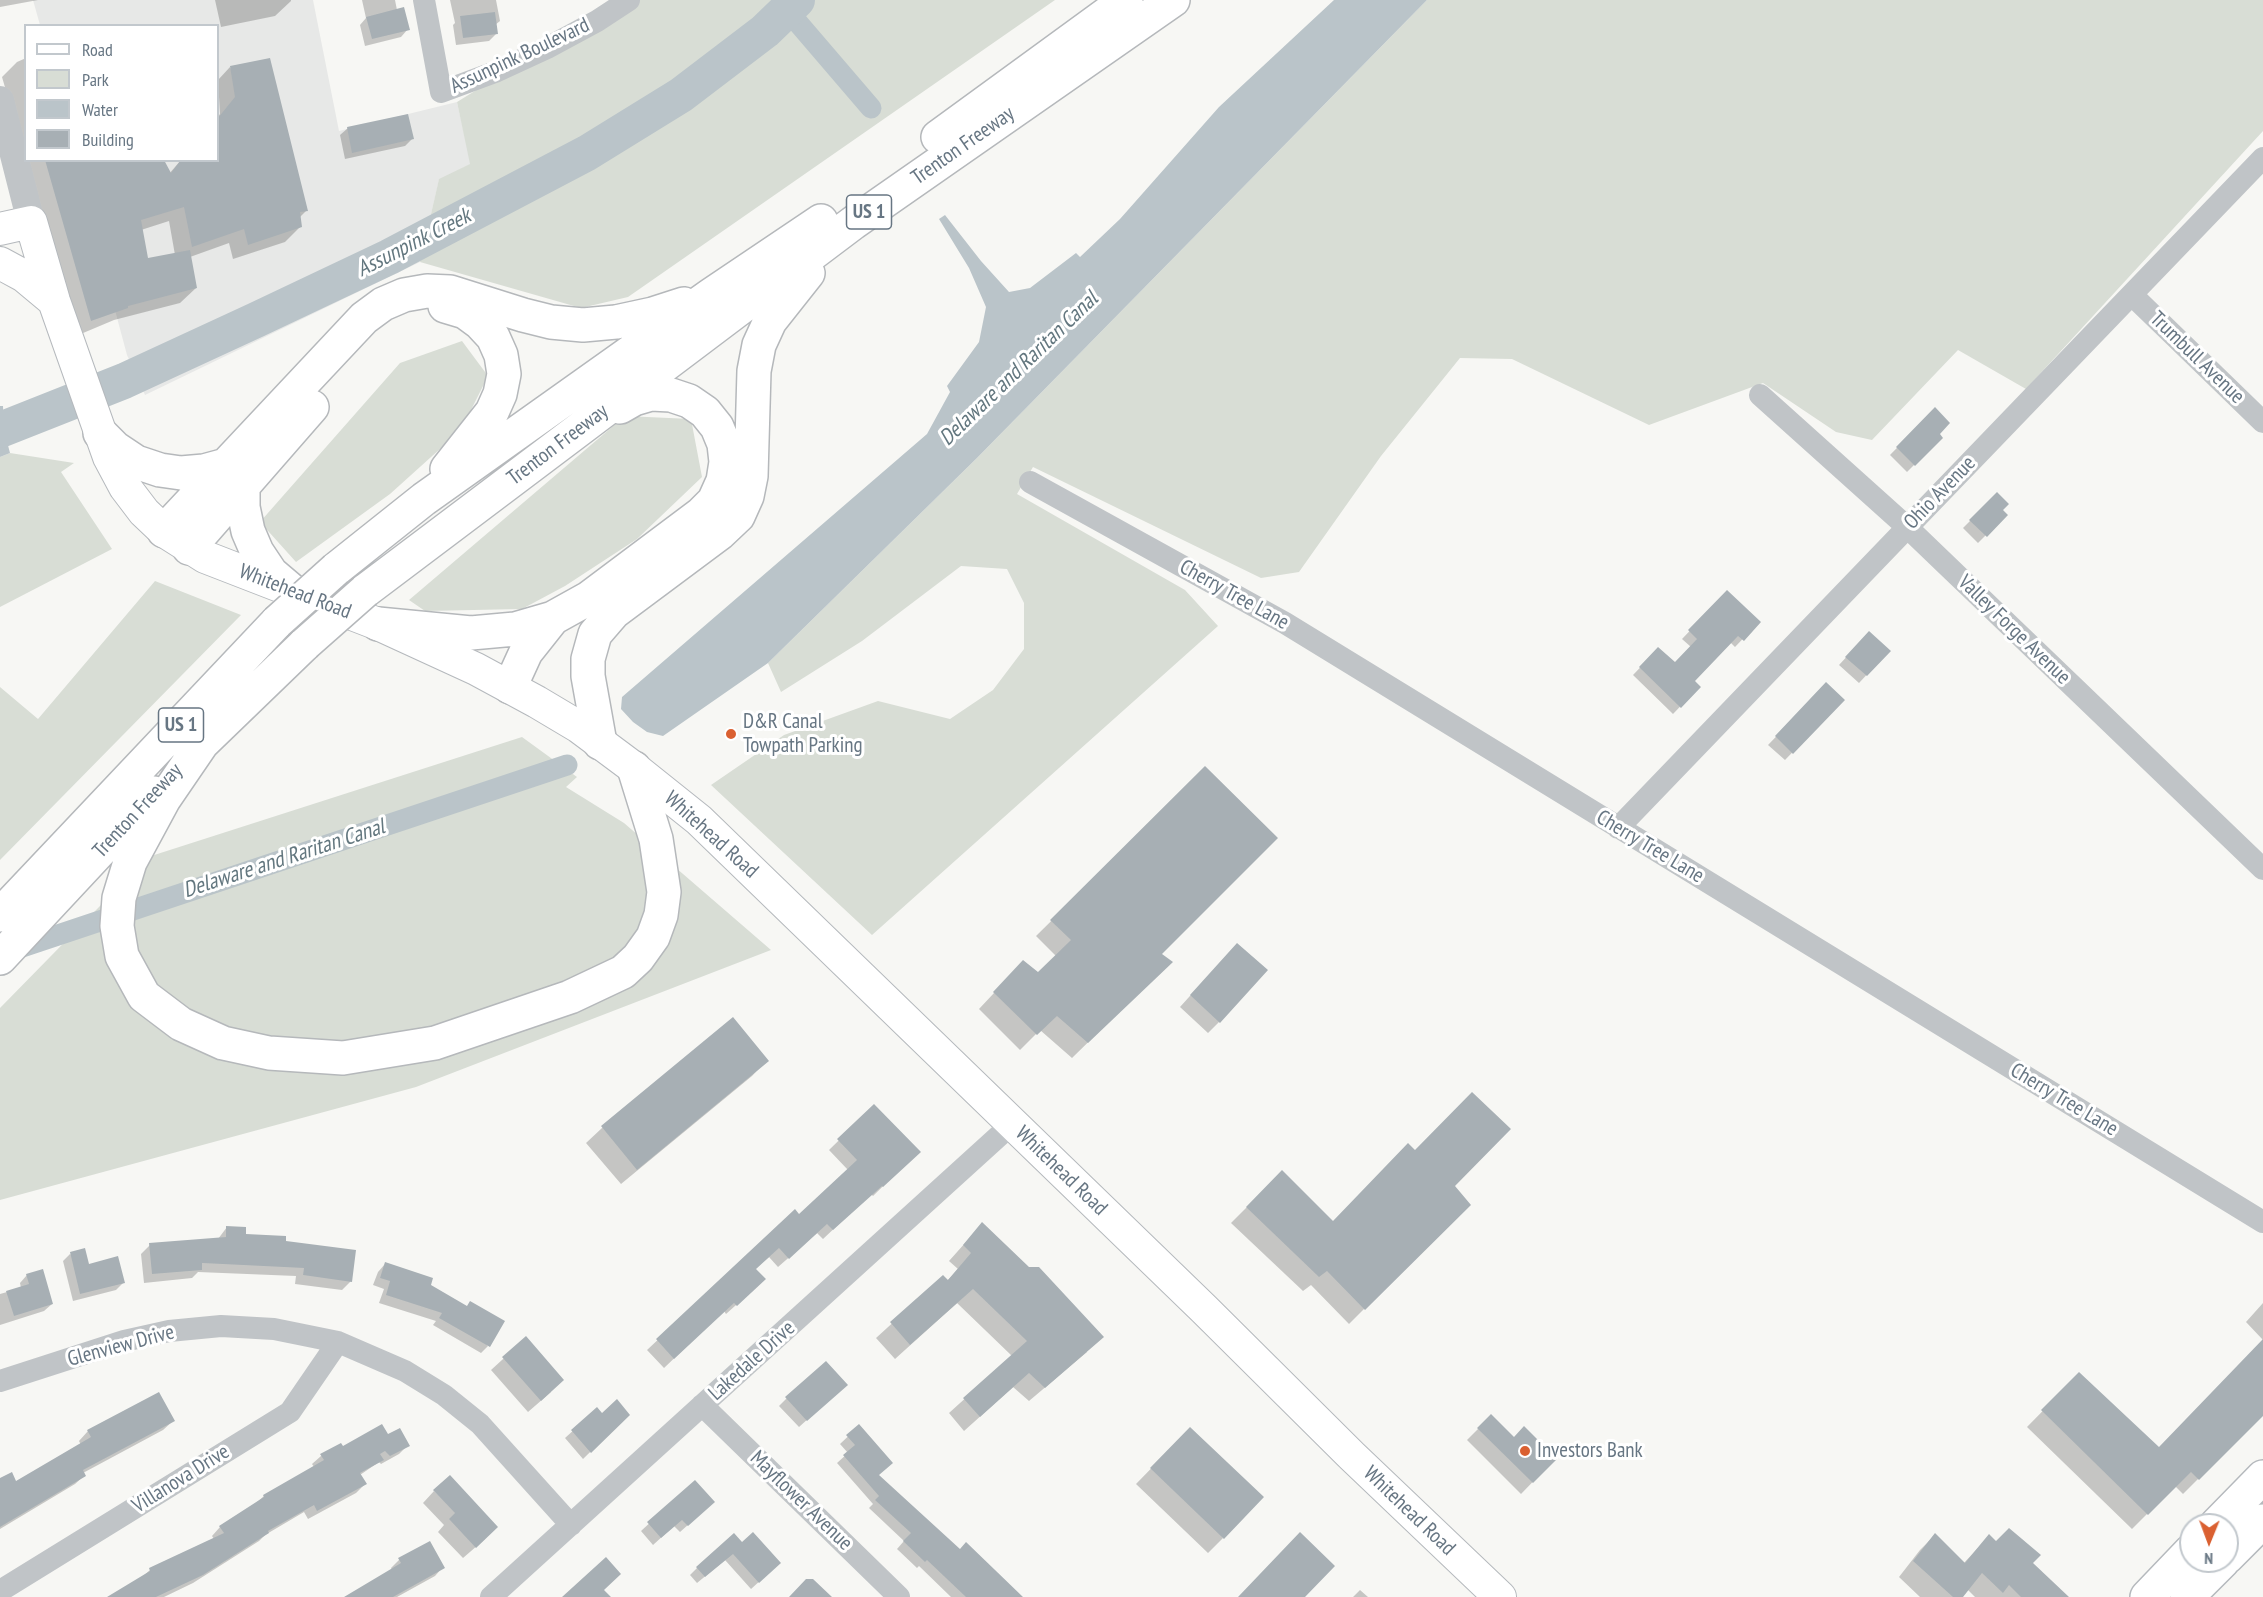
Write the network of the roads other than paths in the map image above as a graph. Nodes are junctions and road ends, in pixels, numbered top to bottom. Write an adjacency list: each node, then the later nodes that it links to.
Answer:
1 (424, 0): 2 (street, Assunpink Boulevard)
2 (629, 0)
3 (1126, 0): 11 (main road, Trenton Freeway / US 1)
4 (1173, 0): 8 (main road, Trenton Freeway / US 1)
5 (0, 100): 7 (street, Whitehead Road)
6 (2263, 158): 12 (street, Ohio Avenue)
7 (31, 222): 9 (main road); 13 (main road, Whitehead Road)
8 (853, 223): 17 (main road, Trenton Freeway / US 1); 27 (main road)
9 (0, 229)
10 (0, 263): 13 (main road)
11 (711, 295): 18 (main road); 20 (main road, Trenton Freeway / US 1)
12 (2132, 295): 15 (street, Trumbull Avenue); 21 (street, Ohio Avenue)
13 (54, 301): 16 (main road, Whitehead Road)
14 (1761, 395): 21 (street, Valley Forge Avenue)
15 (2263, 422)
16 (99, 430): 18 (main road); 22 (main road, Whitehead Road)
17 (571, 434): 24 (main road); 29 (main road, Trenton Freeway / US 1, bridge)
18 (235, 475): 20 (main road); 22 (main road); 23 (main road)
19 (1030, 482): 28 (street, Cherry Tree Lane)
20 (424, 499): 29 (main road, Trenton Freeway / US 1, bridge)
21 (1907, 528): 28 (street, Ohio Avenue); 30 (street, Valley Forge Avenue)
22 (176, 540): 23 (main road, Whitehead Road)
23 (291, 590): 25 (main road, Whitehead Road)
24 (553, 618): 25 (main road); 26 (main road)
25 (378, 624): 26 (main road, Whitehead Road)
26 (510, 687): 27 (main road, Whitehead Road)
27 (605, 740): 29 (main road); 33 (main road, Whitehead Road)
28 (1618, 828): 34 (street, Cherry Tree Lane)
29 (107, 844): 31 (main road, Trenton Freeway / US 1); 32 (main road, Trenton Freeway / US 1)
30 (2263, 868)
31 (0, 915)
32 (0, 958)
33 (1012, 1124): 37 (street, Lakedale Drive); 48 (main road, Whitehead Road)
34 (2263, 1222)
35 (338, 1342): 36 (street, Glenview Drive); 41 (street, Glenview Drive); 45 (street, Villanova Drive)
36 (0, 1381)
37 (702, 1405): 41 (street, Lakedale Drive); 47 (street, Mayflower Avenue)
38 (2263, 1477): 39 (main road)
39 (2228, 1513)
40 (2263, 1521): 42 (main road)
41 (571, 1525): 46 (street, Lakedale Drive)
42 (2239, 1545)
43 (2179, 1564): 49 (main road)
44 (2211, 1573): 50 (main road)
45 (0, 1591)
46 (491, 1597)
47 (899, 1597)
48 (1500, 1597)
49 (2147, 1597)
50 (2187, 1597)

